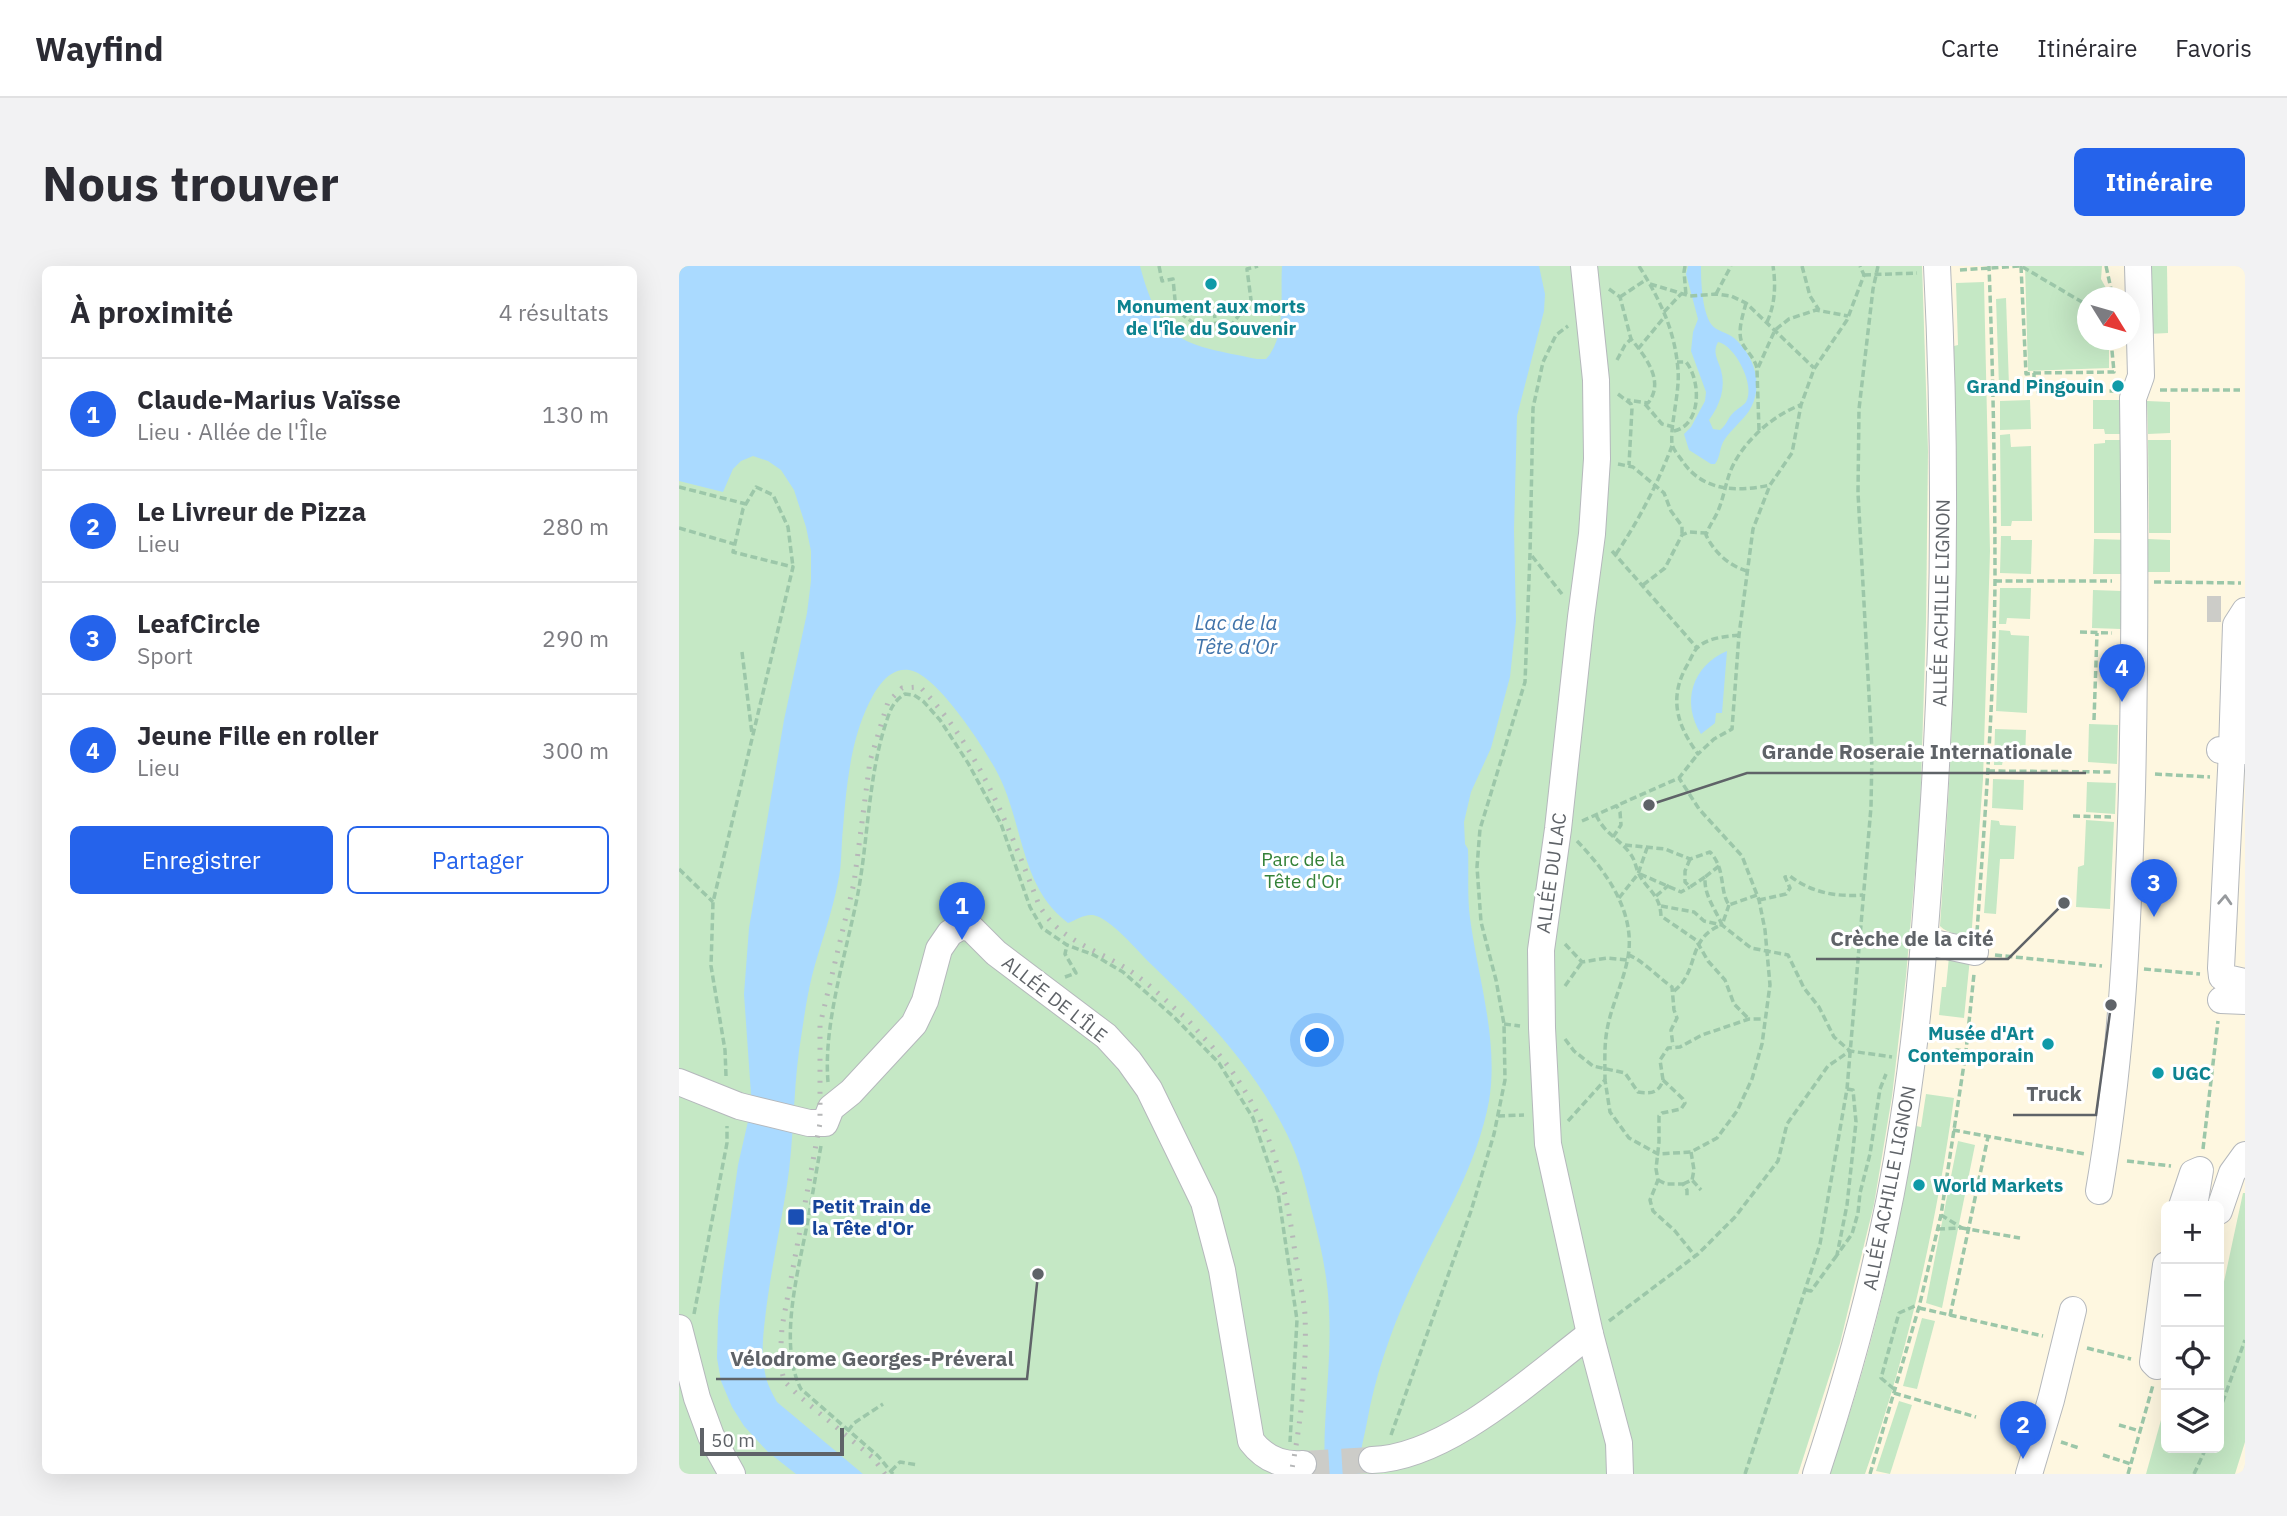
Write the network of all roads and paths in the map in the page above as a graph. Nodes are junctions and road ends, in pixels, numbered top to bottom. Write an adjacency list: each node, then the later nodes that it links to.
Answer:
1 (1159, 266): 32 (path)
2 (1258, 266): 32 (path)
3 (1640, 266): 18 (path)
4 (1685, 266): 22 (path)
5 (1731, 266): 21 (path)
6 (1773, 266): 31 (path)
7 (1802, 266): 26 (path)
8 (1860, 266): 17 (path)
9 (1878, 266): 16 (path)
10 (2021, 266): 13 (path); 24 (path); 40 (path)
11 (2106, 266): 20 (path)
12 (2138, 266): 70 (street)
13 (1989, 267): 14 (path); 78 (path)
14 (1933, 270): 16 (path); 106 (street, ALLÉE ACHILLE LIGNON)
15 (1585, 272): 23 (path); 30 (street, ALLÉE DU LAC)
16 (1877, 274): 17 (path); 97 (path)
17 (1864, 275): 29 (path)
18 (1647, 279): 19 (path); 23 (path)
19 (1650, 284): 22 (path); 28 (path)
20 (2111, 287)
21 (1715, 294): 22 (path); 25 (path)
22 (1686, 295): 28 (path)
23 (1620, 297): 34 (path)
24 (2077, 299)
25 (1746, 303): 31 (path); 39 (path)
26 (1819, 310): 29 (path); 33 (path)
27 (1214, 311): 32 (path)
28 (1665, 314): 35 (path); 37 (path)
29 (1848, 316): 38 (path)
30 (1590, 320): 41 (street, ALLÉE DU LAC); 61 (path)
31 (1767, 322): 33 (path)
32 (1216, 326)
33 (1775, 330): 38 (path); 39 (path)
34 (1631, 340): 35 (path); 41 (path)
35 (1638, 349): 44 (path)
36 (2112, 350): 40 (path)
37 (1677, 362): 46 (path); 46 (path)
38 (1814, 369): 45 (path)
39 (1757, 370): 47 (path)
40 (2033, 373): 42 (path)
41 (1595, 376): 43 (path); 49 (street, ALLÉE DU LAC)
42 (2034, 392)
43 (1627, 400): 44 (path); 50 (path)
44 (1646, 404): 46 (path)
45 (1801, 405): 47 (path); 51 (path)
46 (1674, 429): 48 (path)
47 (1759, 430): 54 (path)
48 (1672, 446): 52 (path); 54 (path)
49 (1597, 465): 50 (path); 58 (street, ALLÉE DU LAC)
50 (1629, 465): 52 (path)
51 (1770, 485): 54 (path); 64 (path)
52 (1657, 486): 59 (path); 62 (path)
53 (679, 487): 55 (path)
54 (1726, 489): 57 (path)
55 (746, 504): 60 (path); 63 (path)
56 (679, 528): 60 (path)
57 (1707, 533): 59 (path); 64 (path)
58 (1592, 534): 62 (path); 67 (street, ALLÉE DU LAC)
59 (1682, 535): 65 (path)
60 (734, 544): 63 (path)
61 (1530, 554): 67 (path); 177 (path)
62 (1616, 554): 65 (path)
63 (793, 567): 75 (path)
64 (1748, 571): 71 (path)
65 (1643, 585): 72 (path)
66 (2237, 610): 76 (street)
67 (1581, 617): 86 (street, ALLÉE DU LAC)
68 (2080, 632): 69 (path)
69 (2097, 633): 70 (path); 74 (path)
70 (2135, 634): 79 (street)
71 (1739, 635): 72 (path); 77 (path)
72 (1697, 648): 77 (path)
73 (741, 652): 75 (path)
74 (2094, 720)
75 (753, 738): 101 (path)
76 (2232, 751): 81 (street)
77 (1698, 754): 80 (path)
78 (1988, 771): 79 (path); 110 (path)
79 (2132, 773): 81 (path); 85 (street)
80 (1679, 778): 82 (path); 99 (path)
81 (2231, 778): 113 (street, one-way to 81)
82 (1616, 805): 83 (path); 87 (path)
83 (1596, 815): 86 (path); 87 (path)
84 (2073, 816): 85 (path)
85 (2131, 818): 112 (street)
86 (1562, 829): 100 (path); 105 (street, ALLÉE DU LAC)
87 (1613, 837): 88 (path)
88 (1620, 843): 89 (path); 93 (path)
89 (1647, 848): 90 (path); 93 (path)
90 (1690, 859): 91 (path); 96 (path)
91 (1719, 866): 94 (path); 102 (path)
92 (679, 869): 101 (path)
93 (1638, 874): 95 (path); 98 (path); 100 (path)
94 (1705, 877): 96 (path); 104 (path)
95 (1669, 885): 96 (path); 98 (path)
96 (1690, 887)
97 (1863, 895): 99 (path); 120 (path)
98 (1657, 896): 103 (path)
99 (1758, 897): 102 (path); 109 (path)
100 (1619, 898): 111 (path)
101 (713, 902): 130 (path)
102 (1729, 905): 104 (path)
103 (1661, 906): 104 (path); 108 (path)
104 (1722, 925): 108 (path); 109 (path)
105 (1543, 930): 111 (path); 116 (street, ALLÉE DU LAC)
106 (1924, 941): 110 (street); 185 (street, ALLÉE ACHILLE LIGNON)
107 (1067, 945): 114 (path)
108 (1697, 945): 115 (path); 117 (path)
109 (1767, 952): 118 (path); 120 (path)
110 (1975, 952): 112 (path); 121 (path)
111 (1628, 958): 115 (path); 125 (path)
112 (2125, 968): 113 (path); 138 (street)
113 (2231, 986): 139 (path)
114 (1046, 991): 131 (street, ALLÉE DE L'ÎLE); 178 (street, ALLÉE DE L'ÎLE)
115 (1674, 991): 119 (path)
116 (1542, 1019): 125 (path); 134 (street, ALLÉE DU LAC)
117 (1749, 1019): 118 (path); 119 (path)
118 (1765, 1019): 135 (path)
119 (1673, 1046): 127 (path)
120 (1850, 1051): 122 (path); 129 (path); 156 (path)
121 (1966, 1051): 124 (path); 132 (path)
122 (1888, 1056)
123 (1893, 1057): 155 (path)
124 (1924, 1061)
125 (1605, 1070): 126 (path); 127 (path)
126 (1605, 1080): 134 (path); 136 (path)
127 (1663, 1080): 136 (path)
128 (679, 1082): 130 (street)
129 (1847, 1089): 155 (path); 157 (path)
130 (733, 1104): 131 (street); 163 (path)
131 (817, 1123): 173 (path)
132 (1954, 1130): 133 (path); 150 (path)
133 (1988, 1137): 138 (path); 153 (path)
134 (1548, 1144): 162 (street, ALLÉE DU LAC)
135 (1691, 1153): 136 (path); 141 (path)
136 (1658, 1154): 140 (path)
137 (2245, 1155): 142 (street)
138 (2105, 1158): 139 (path); 145 (street)
139 (2200, 1170): 142 (street); 147 (street); 148 (street)
140 (1658, 1180): 143 (path); 156 (path)
141 (1692, 1180): 143 (path); 144 (path)
142 (2229, 1181): 149 (street)
143 (1683, 1184): 146 (path)
144 (1701, 1190)
145 (2099, 1191)
146 (1687, 1198)
147 (2184, 1201)
148 (2195, 1201)
149 (2222, 1201)
150 (1941, 1215): 151 (path); 152 (path)
151 (1962, 1228): 152 (path); 153 (path)
152 (1938, 1229): 159 (path)
153 (1969, 1229): 154 (path); 161 (path)
154 (2020, 1238)
155 (1837, 1255): 157 (path)
156 (1695, 1256): 162 (path)
157 (1806, 1290): 184 (path)
158 (2161, 1302): 167 (street)
159 (1919, 1307): 161 (path); 168 (path); 168 (path)
160 (2073, 1310): 165 (street)
161 (1950, 1316): 165 (path)
162 (1590, 1334): 177 (street); 183 (street, ALLÉE DU LAC)
163 (683, 1340): 182 (street)
164 (2245, 1340): 169 (path)
165 (2066, 1342): 167 (path); 187 (street)
166 (2161, 1359): 167 (street)
167 (2157, 1366): 174 (path)
168 (1894, 1391): 171 (path); 186 (path)
169 (2224, 1398)
170 (883, 1404): 173 (path)
171 (1976, 1417)
172 (2119, 1425): 174 (path)
173 (848, 1431): 181 (path)
174 (2140, 1431): 179 (path)
175 (2204, 1453): 189 (path)
176 (2103, 1455): 179 (path)
177 (1377, 1460)
178 (1303, 1464)
179 (2131, 1464): 188 (path)
180 (918, 1465): 181 (path)
181 (892, 1473)
182 (732, 1474)
183 (1620, 1474)
184 (1745, 1474)
185 (1816, 1474)
186 (1870, 1474)
187 (2029, 1474)
188 (2128, 1474)
189 (2194, 1474)

